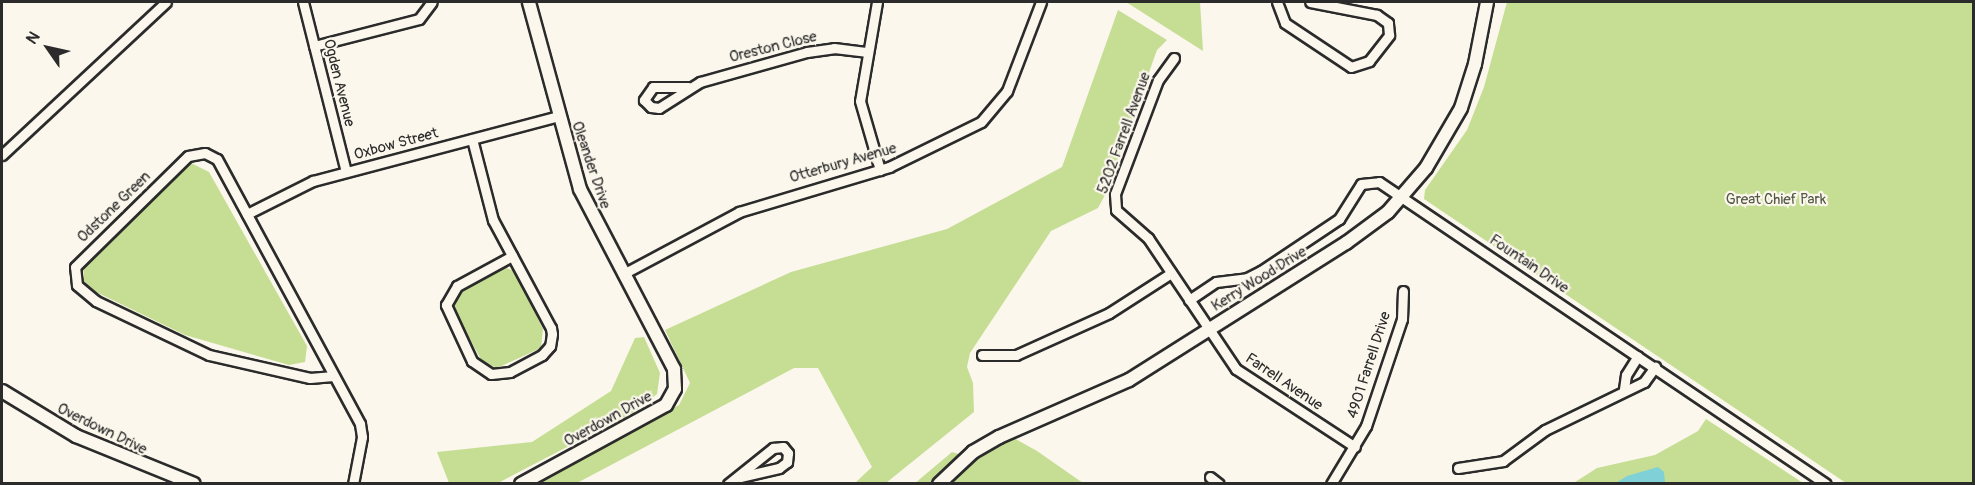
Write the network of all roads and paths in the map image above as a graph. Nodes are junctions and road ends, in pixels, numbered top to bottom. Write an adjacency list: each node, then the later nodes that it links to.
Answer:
1 (166, 2): 16 (street)
2 (303, 2): 10 (street, Ogden Avenue)
3 (432, 2): 10 (street)
4 (529, 2): 14 (street, Oleander Drive)
5 (877, 2): 11 (street)
6 (1041, 2): 17 (street, Otterbury Avenue)
7 (1277, 2): 8 (street)
8 (1311, 2)
9 (1487, 2): 19 (street, Kerry Wood Drive)
10 (314, 46): 18 (street, Ogden Avenue)
11 (868, 52): 13 (street, Oreston Close); 17 (street)
12 (1174, 58): 22 (street, 5202 Farrell Avenue)
13 (688, 87)
14 (559, 116): 15 (street, Oxbow Street); 23 (street, Oleander Drive)
15 (472, 139): 18 (street, Oxbow Street); 21 (street)
16 (2, 155)
17 (880, 170): 23 (street, Otterbury Avenue)
18 (346, 172): 20 (street, Oxbow Street)
19 (1404, 197): 25 (street); 26 (street, Kerry Wood Drive); 28 (street, Fountain Drive)
20 (247, 214): 31 (street, Odstone Green); 31 (street, Odstone Green)
21 (512, 256): 21 (street)
22 (1171, 273): 25 (street, 5202 Farrell Avenue); 27 (street)
23 (623, 274): 29 (street, Oleander Drive)
24 (1403, 291): 34 (street, 4901 Farrell Drive)
25 (1189, 300): 26 (street, 5202 Farrell Avenue)
26 (1207, 329): 34 (street, Farrell Avenue); 42 (street, Kerry Wood Drive)
27 (982, 355)
28 (1638, 356): 30 (street, Fountain Drive); 32 (street)
29 (669, 359): 40 (street, Overdown Drive)
30 (1654, 367): 32 (street); 45 (street, Fountain Drive)
31 (333, 376): 39 (street, Odstone Green)
32 (1624, 389): 35 (street)
33 (2, 391): 38 (street, Overdown Drive)
34 (1355, 447): 44 (street, 4901 Farrell Drive)
35 (1458, 468)
36 (740, 477): 36 (street); 41 (street)
37 (1210, 477): 43 (street)
38 (194, 483)
39 (353, 483)
40 (521, 483)
41 (728, 483)
42 (939, 483)
43 (1219, 483)
44 (1331, 483)
45 (1826, 483)

